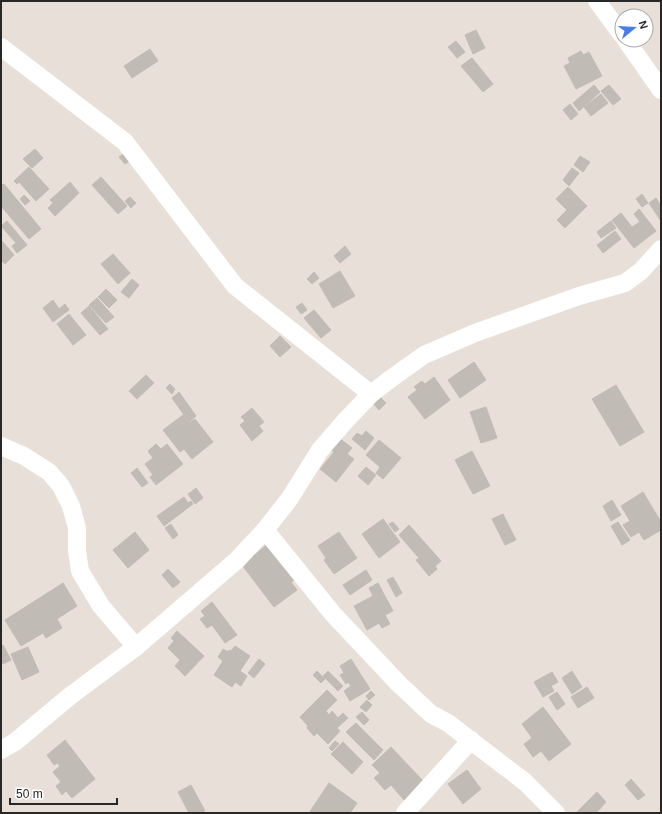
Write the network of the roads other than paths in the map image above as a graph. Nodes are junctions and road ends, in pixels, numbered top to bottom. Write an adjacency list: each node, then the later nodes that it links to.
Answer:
1 (597, 1): 2 (street)
2 (614, 24)
3 (1, 47): 7 (street)
4 (632, 48): 5 (street)
5 (661, 90)
6 (661, 249): 7 (street)
7 (371, 394): 9 (street)
8 (1, 446): 10 (street)
9 (265, 530): 10 (street); 11 (street)
10 (136, 647): 12 (street)
11 (471, 740): 13 (street); 14 (street)
12 (1, 750)
13 (405, 813)
14 (556, 813)

